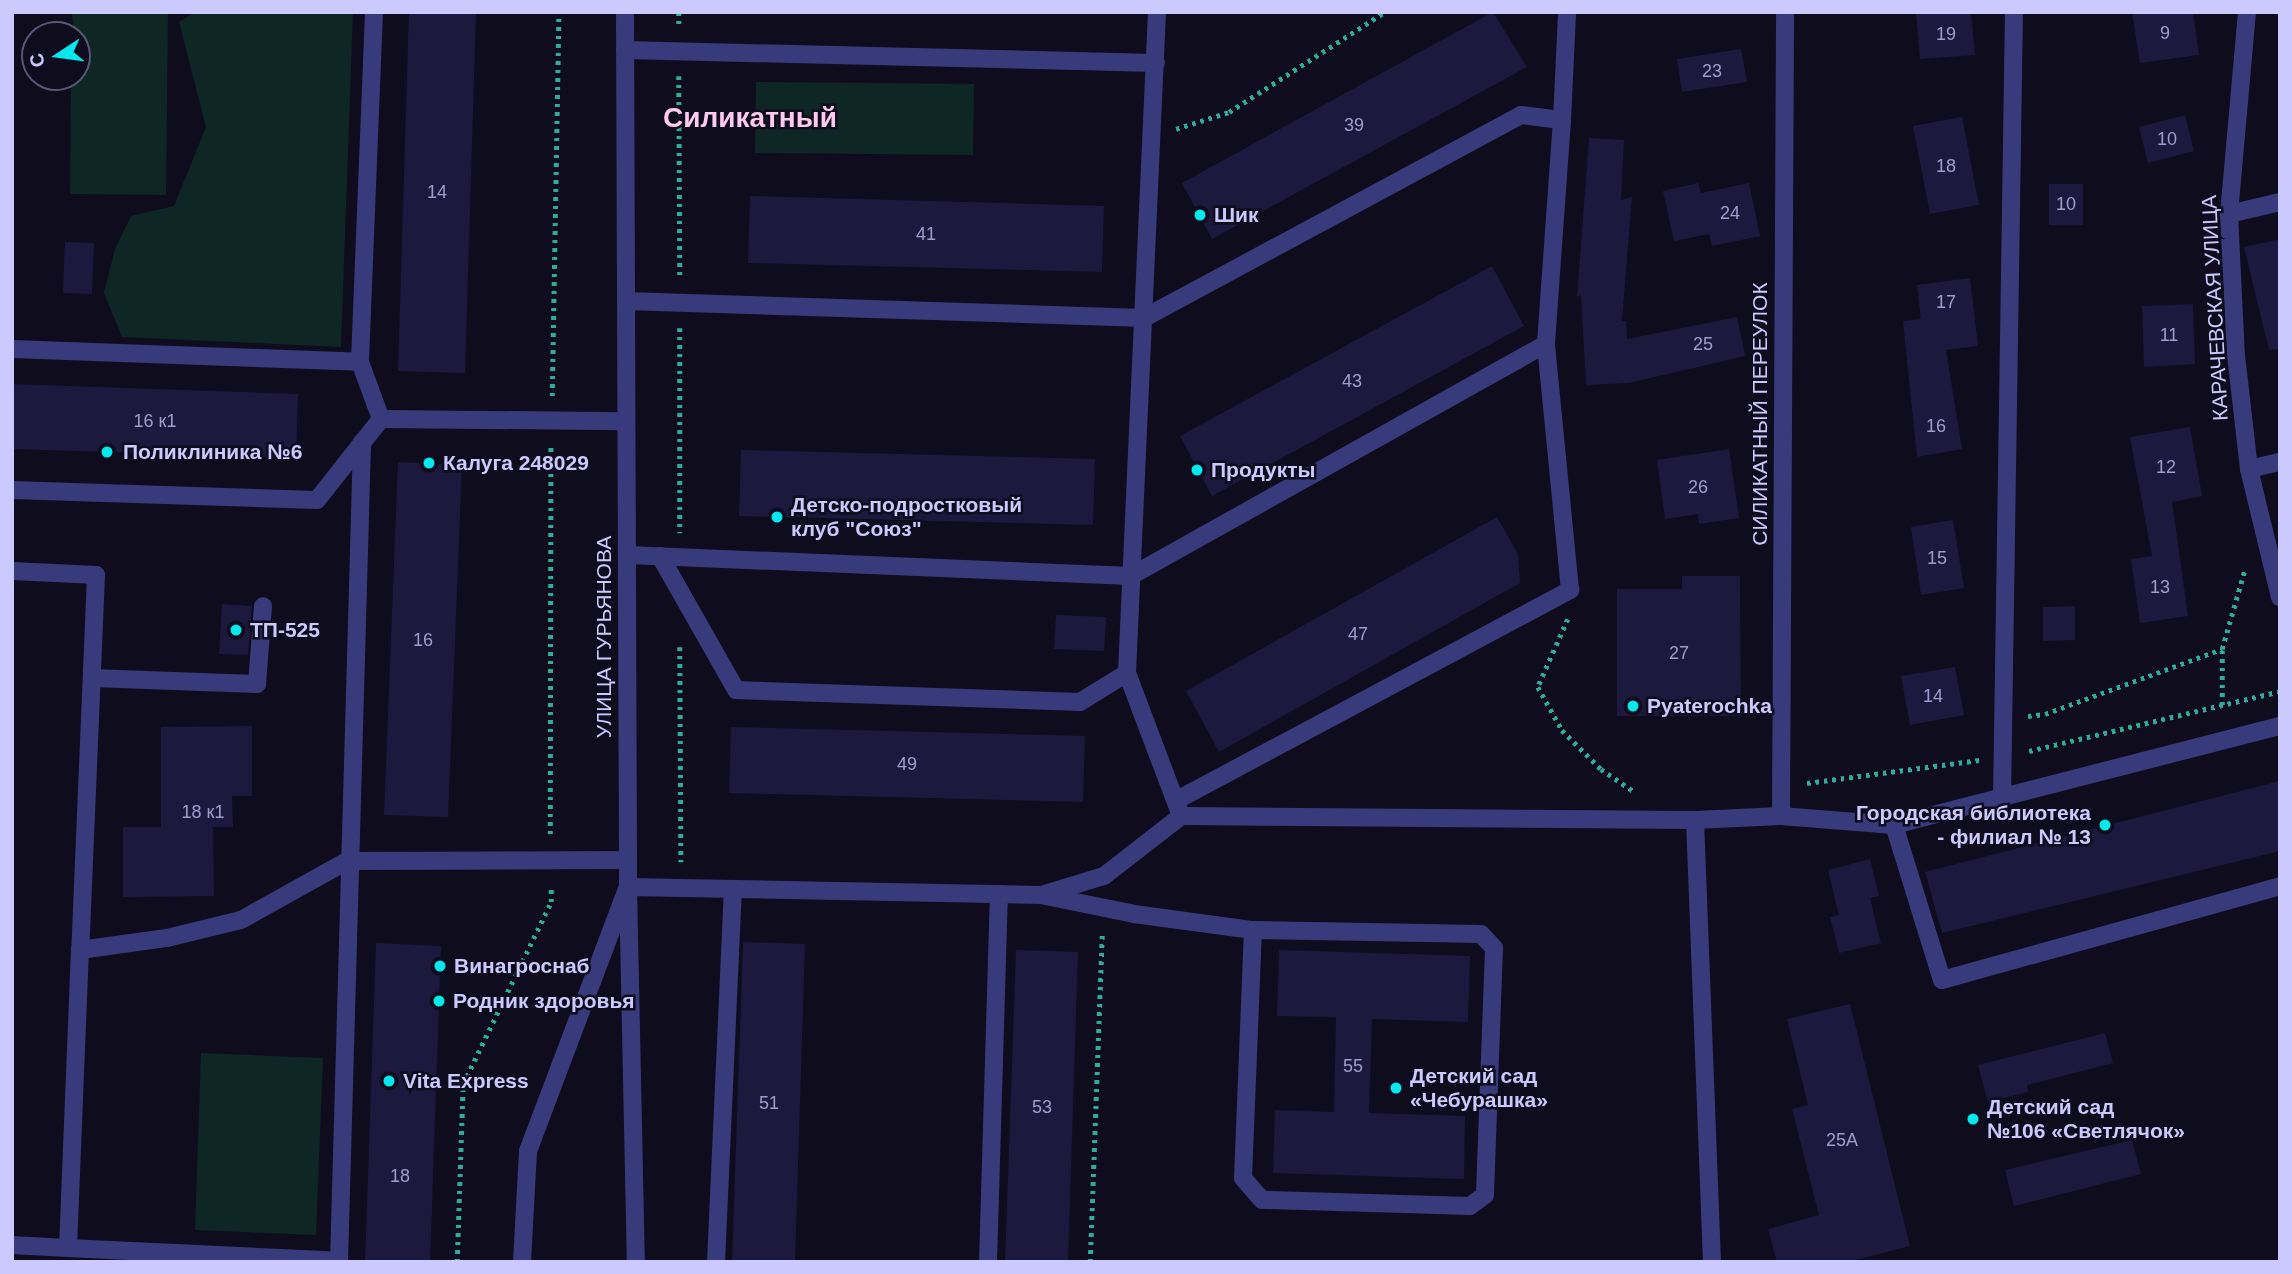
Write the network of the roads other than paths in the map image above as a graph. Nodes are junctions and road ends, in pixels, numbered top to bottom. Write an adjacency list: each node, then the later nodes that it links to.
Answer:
1 (374, 12): 17 (street)
2 (625, 12): 8 (street, УЛИЦА ГУРЬЯНОВА)
3 (1157, 12): 9 (street)
4 (1567, 12): 10 (street)
5 (1785, 12): 35 (street, СИЛИКАТНЫЙ ПЕРЕУЛОК)
6 (2014, 12): 33 (street)
7 (2247, 12): 12 (street, КАРАЧЕВСКАЯ УЛИЦА)
8 (625, 50): 9 (street); 13 (street, УЛИЦА ГУРЬЯНОВА)
9 (1156, 63): 14 (street)
10 (1562, 120): 14 (street); 15 (street)
11 (2280, 202): 12 (street)
12 (2229, 214): 22 (street, КАРАЧЕВСКАЯ УЛИЦА)
13 (626, 301): 14 (street); 19 (street, УЛИЦА ГУРЬЯНОВА)
14 (1143, 318): 27 (street)
15 (1546, 344): 27 (street); 34 (street)
16 (12, 349): 17 (street)
17 (360, 362): 18 (street)
18 (381, 419): 19 (street); 20 (street)
19 (626, 421): 24 (street, УЛИЦА ГУРЬЯНОВА)
20 (362, 442): 23 (street); 39 (street)
21 (2280, 461): 22 (street)
22 (2249, 469): 28 (street, КАРАЧЕВСКАЯ УЛИЦА)
23 (12, 490)
24 (627, 555): 25 (street); 38 (street, УЛИЦА ГУРЬЯНОВА)
25 (660, 556): 27 (street); 30 (street)
26 (12, 571): 31 (street)
27 (1131, 576): 30 (street)
28 (2280, 597)
29 (262, 606): 31 (street)
30 (1127, 673): 34 (street)
31 (92, 678): 46 (street)
32 (2280, 726): 33 (street)
33 (2002, 800): 37 (street)
34 (1179, 808): 36 (street); 44 (street)
35 (1781, 816): 36 (street); 37 (street)
36 (1695, 820): 54 (street)
37 (1894, 825): 40 (street)
38 (628, 860): 39 (street); 41 (street, УЛИЦА ГУРЬЯНОВА)
39 (348, 861): 46 (street); 49 (street)
40 (2280, 886)
41 (628, 887): 42 (street); 50 (street); 51 (street, УЛИЦА ГУРЬЯНОВА)
42 (733, 889): 43 (street); 52 (street)
43 (999, 894): 44 (street); 53 (street)
44 (1041, 895): 45 (street)
45 (1253, 930): 45 (street)
46 (80, 950): 48 (street)
47 (12, 1245): 48 (street)
48 (68, 1248): 49 (street)
49 (339, 1261)
50 (522, 1262)
51 (636, 1262)
52 (716, 1262)
53 (988, 1262)
54 (1712, 1262)

